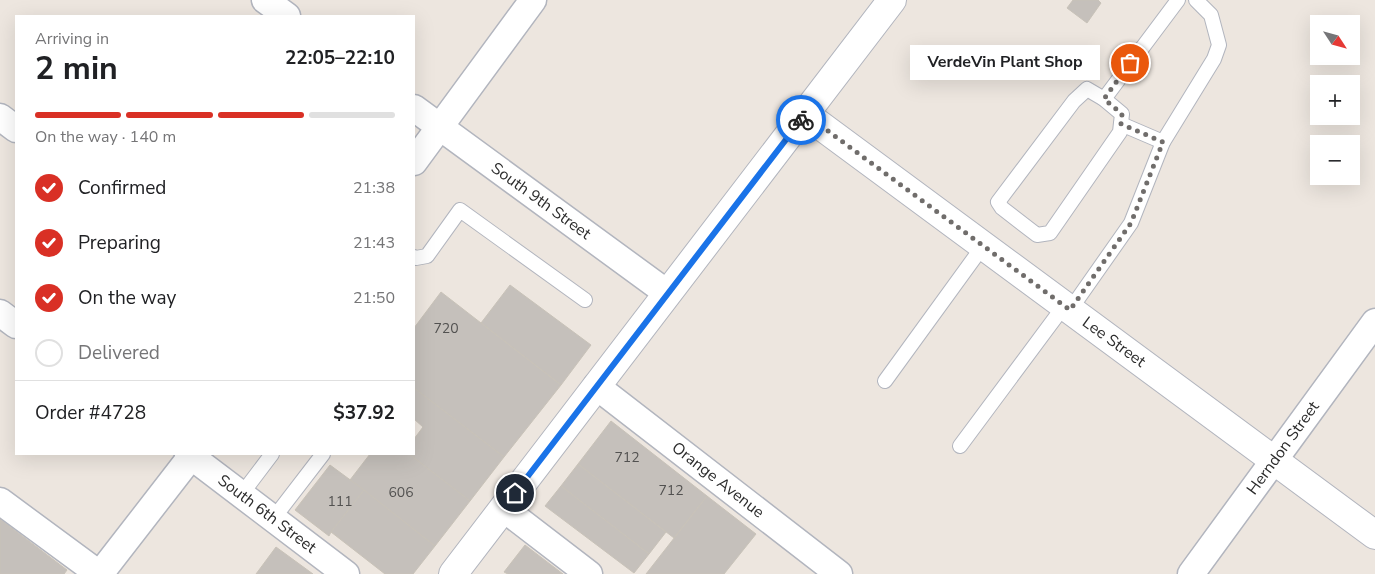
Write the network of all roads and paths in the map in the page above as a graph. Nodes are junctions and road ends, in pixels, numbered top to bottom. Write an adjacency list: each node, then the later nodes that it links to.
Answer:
1 (532, 0): 10 (street)
2 (892, 0): 7 (main road)
3 (1178, 0): 5 (lane)
4 (1196, 0): 12 (lane)
5 (1104, 99): 9 (lane); 9 (lane)
6 (415, 109): 10 (street, South 9th Street)
7 (805, 114): 14 (main road, Lee Street); 16 (main road)
8 (0, 117): 11 (street)
9 (1121, 124): 12 (lane)
10 (440, 127): 13 (street); 16 (street, South 9th Street)
11 (15, 128)
12 (1163, 142): 18 (lane)
13 (415, 161)
14 (983, 246): 18 (main road, Lee Street); 22 (lane)
15 (415, 259): 17 (lane)
16 (667, 294): 23 (main road)
17 (585, 300)
18 (1067, 308): 24 (lane); 28 (main road, Lee Street)
19 (0, 313): 21 (street)
20 (1375, 322): 28 (street, Herndon Street)
21 (15, 324)
22 (884, 381)
23 (596, 386): 31 (main road); 38 (street, Orange Avenue)
24 (960, 446)
25 (191, 455): 29 (street, South 6th Street); 34 (street)
26 (271, 455): 29 (lane)
27 (322, 455): 32 (lane)
28 (1274, 460): 33 (main road, Lee Street); 39 (street, Herndon Street)
29 (241, 495): 32 (street, South 6th Street)
30 (0, 502): 34 (street)
31 (504, 508): 36 (main road); 37 (street)
32 (273, 519): 35 (street, South 6th Street)
33 (1375, 535)
34 (100, 574)
35 (346, 574)
36 (453, 574)
37 (589, 574)
38 (839, 574)
39 (1191, 574)

